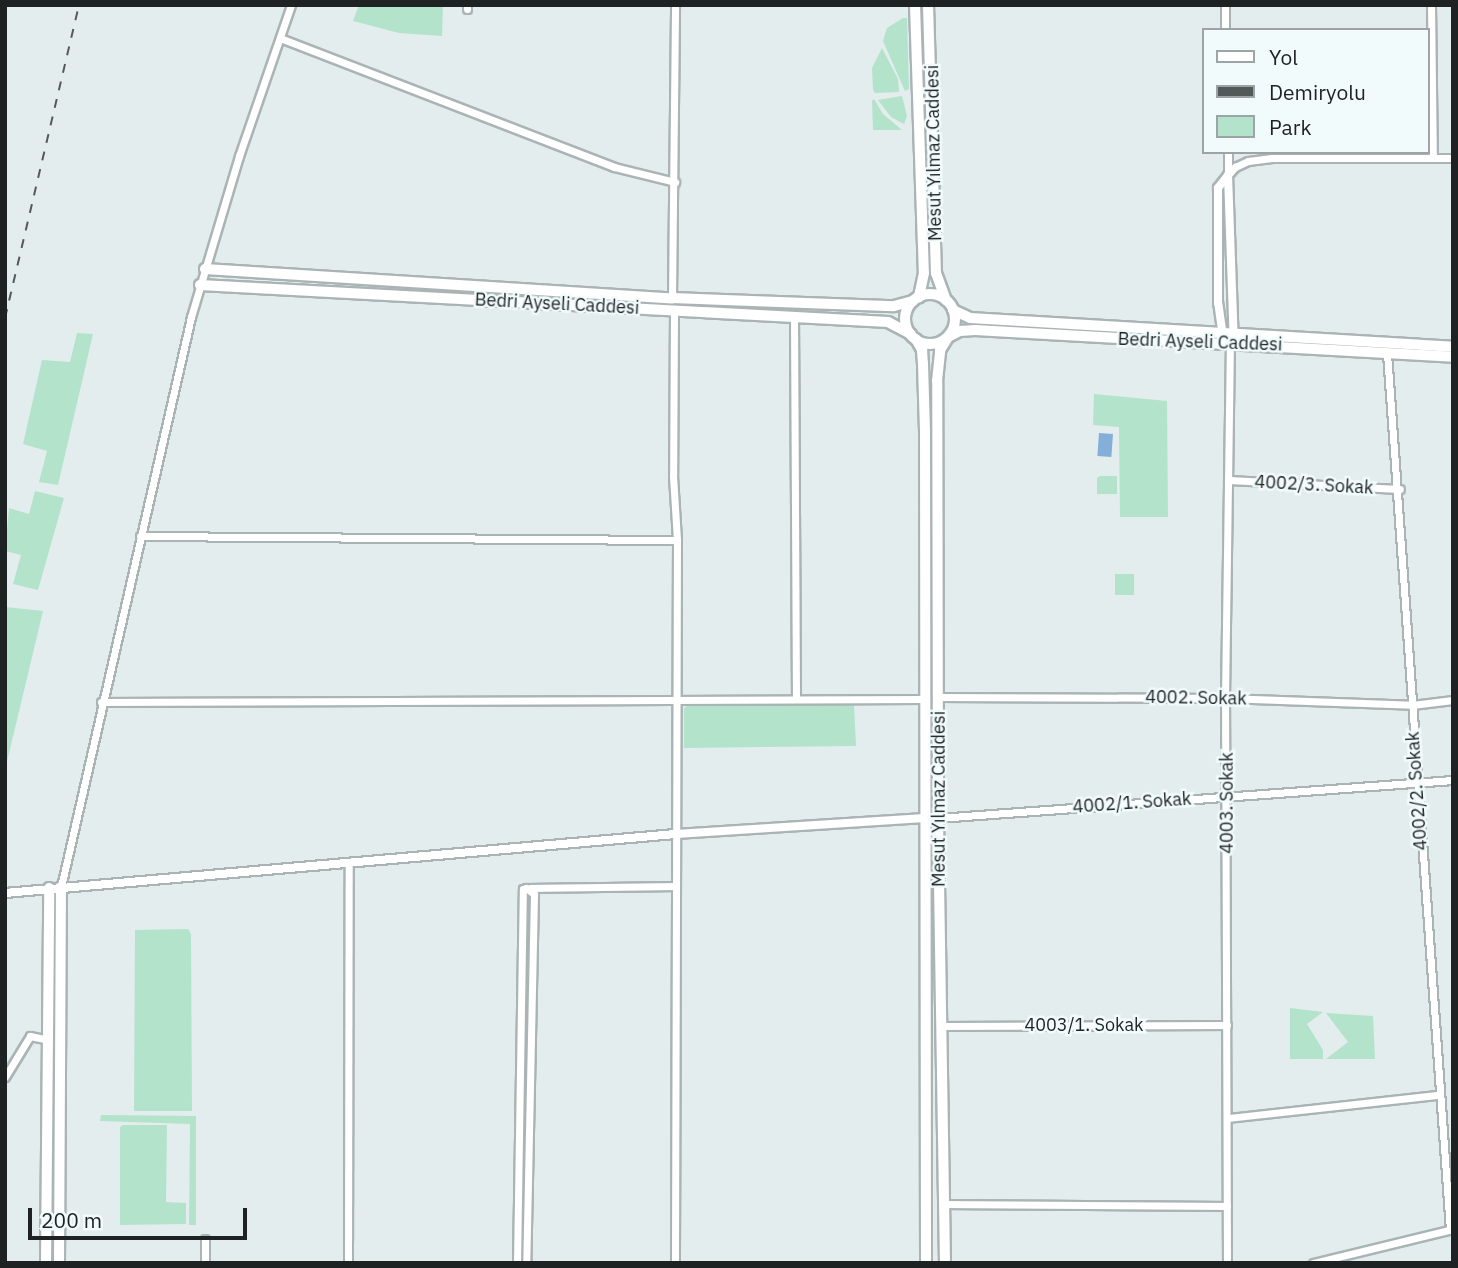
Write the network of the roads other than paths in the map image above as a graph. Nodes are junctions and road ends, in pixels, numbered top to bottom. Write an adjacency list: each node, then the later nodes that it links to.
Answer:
1 (291, 5): 8 (street)
2 (675, 5): 13 (street)
3 (915, 5): 17 (main road, Mesut Yılmaz Caddesi)
4 (928, 5): 18 (main road, Mesut Yılmaz Caddesi)
5 (1225, 5): 7 (street)
6 (1432, 5): 10 (street)
7 (1225, 28)
8 (280, 38): 13 (street); 14 (street)
9 (1228, 154): 12 (street)
10 (1433, 158): 11 (street); 12 (street)
11 (1453, 158)
12 (1228, 175): 24 (street); 24 (street)
13 (675, 183): 16 (street)
14 (205, 269): 15 (street); 16 (main road, Bedri Ayseli Caddesi)
15 (200, 285): 20 (main road, Bedri Ayseli Caddesi); 30 (street)
16 (672, 298): 17 (main road, Bedri Ayseli Caddesi)
17 (916, 299): 18 (main road); 22 (main road)
18 (946, 300): 19 (main road)
19 (953, 310): 23 (main road); 24 (main road, Bedri Ayseli Caddesi)
20 (674, 312): 21 (main road, Bedri Ayseli Caddesi); 31 (street)
21 (794, 318): 22 (main road, Bedri Ayseli Caddesi); 35 (street)
22 (913, 337): 23 (main road); 36 (main road, Mesut Yılmaz Caddesi)
23 (948, 337): 24 (main road, Bedri Ayseli Caddesi); 32 (main road, Mesut Yılmaz Caddesi)
24 (1228, 340): 25 (main road, Bedri Ayseli Caddesi); 26 (main road, Bedri Ayseli Caddesi); 28 (street, 4003. Sokak)
25 (1453, 347)
26 (1387, 353): 27 (main road, Bedri Ayseli Caddesi); 29 (street, 4002/2. Sokak)
27 (1453, 357)
28 (1228, 480): 29 (street, 4002/3. Sokak); 33 (street, 4003. Sokak)
29 (1400, 489): 39 (street, 4002/2. Sokak)
30 (140, 536): 31 (street); 38 (street)
31 (677, 540): 34 (street)
32 (938, 696): 33 (street, 4002. Sokak); 44 (main road, Mesut Yılmaz Caddesi)
33 (1225, 698): 39 (street, 4002. Sokak); 42 (street, 4003. Sokak)
34 (675, 699): 35 (street); 38 (street); 45 (street)
35 (796, 699): 36 (street)
36 (923, 699): 43 (main road, Mesut Yılmaz Caddesi)
37 (1453, 700): 39 (street, 4002. Sokak)
38 (101, 702): 48 (street)
39 (1412, 705): 41 (street, 4002/2. Sokak)
40 (1453, 780): 41 (street, 4002/1. Sokak)
41 (1416, 783): 42 (street, 4002/1. Sokak); 56 (street, 4002/2. Sokak)
42 (1227, 796): 44 (street, 4002/1. Sokak); 52 (street, 4003. Sokak)
43 (924, 818): 45 (street); 69 (main road, Mesut Yılmaz Caddesi)
44 (938, 818): 53 (main road, Mesut Yılmaz Caddesi)
45 (676, 834): 46 (street); 47 (street)
46 (349, 862): 48 (street); 65 (street)
47 (676, 886): 50 (street); 68 (street)
48 (61, 887): 49 (street); 63 (main road)
49 (49, 888): 51 (street); 54 (main road)
50 (530, 888): 66 (street); 67 (street)
51 (5, 893)
52 (1227, 1025): 53 (street, 4003/1. Sokak); 57 (street, 4003. Sokak)
53 (942, 1026): 58 (main road, Mesut Yılmaz Caddesi)
54 (48, 1040): 55 (street); 62 (main road)
55 (5, 1077)
56 (1438, 1096): 57 (street); 60 (street, 4002/2. Sokak)
57 (1228, 1118): 59 (street, 4003. Sokak)
58 (943, 1204): 59 (street); 70 (main road, Mesut Yılmaz Caddesi)
59 (1227, 1206): 71 (street, 4003. Sokak)
60 (1451, 1230): 72 (street)
61 (205, 1239): 64 (street)
62 (46, 1263)
63 (59, 1263)
64 (205, 1263)
65 (348, 1263)
66 (517, 1263)
67 (526, 1263)
68 (675, 1263)
69 (926, 1263)
70 (945, 1263)
71 (1227, 1263)
72 (1313, 1263)

